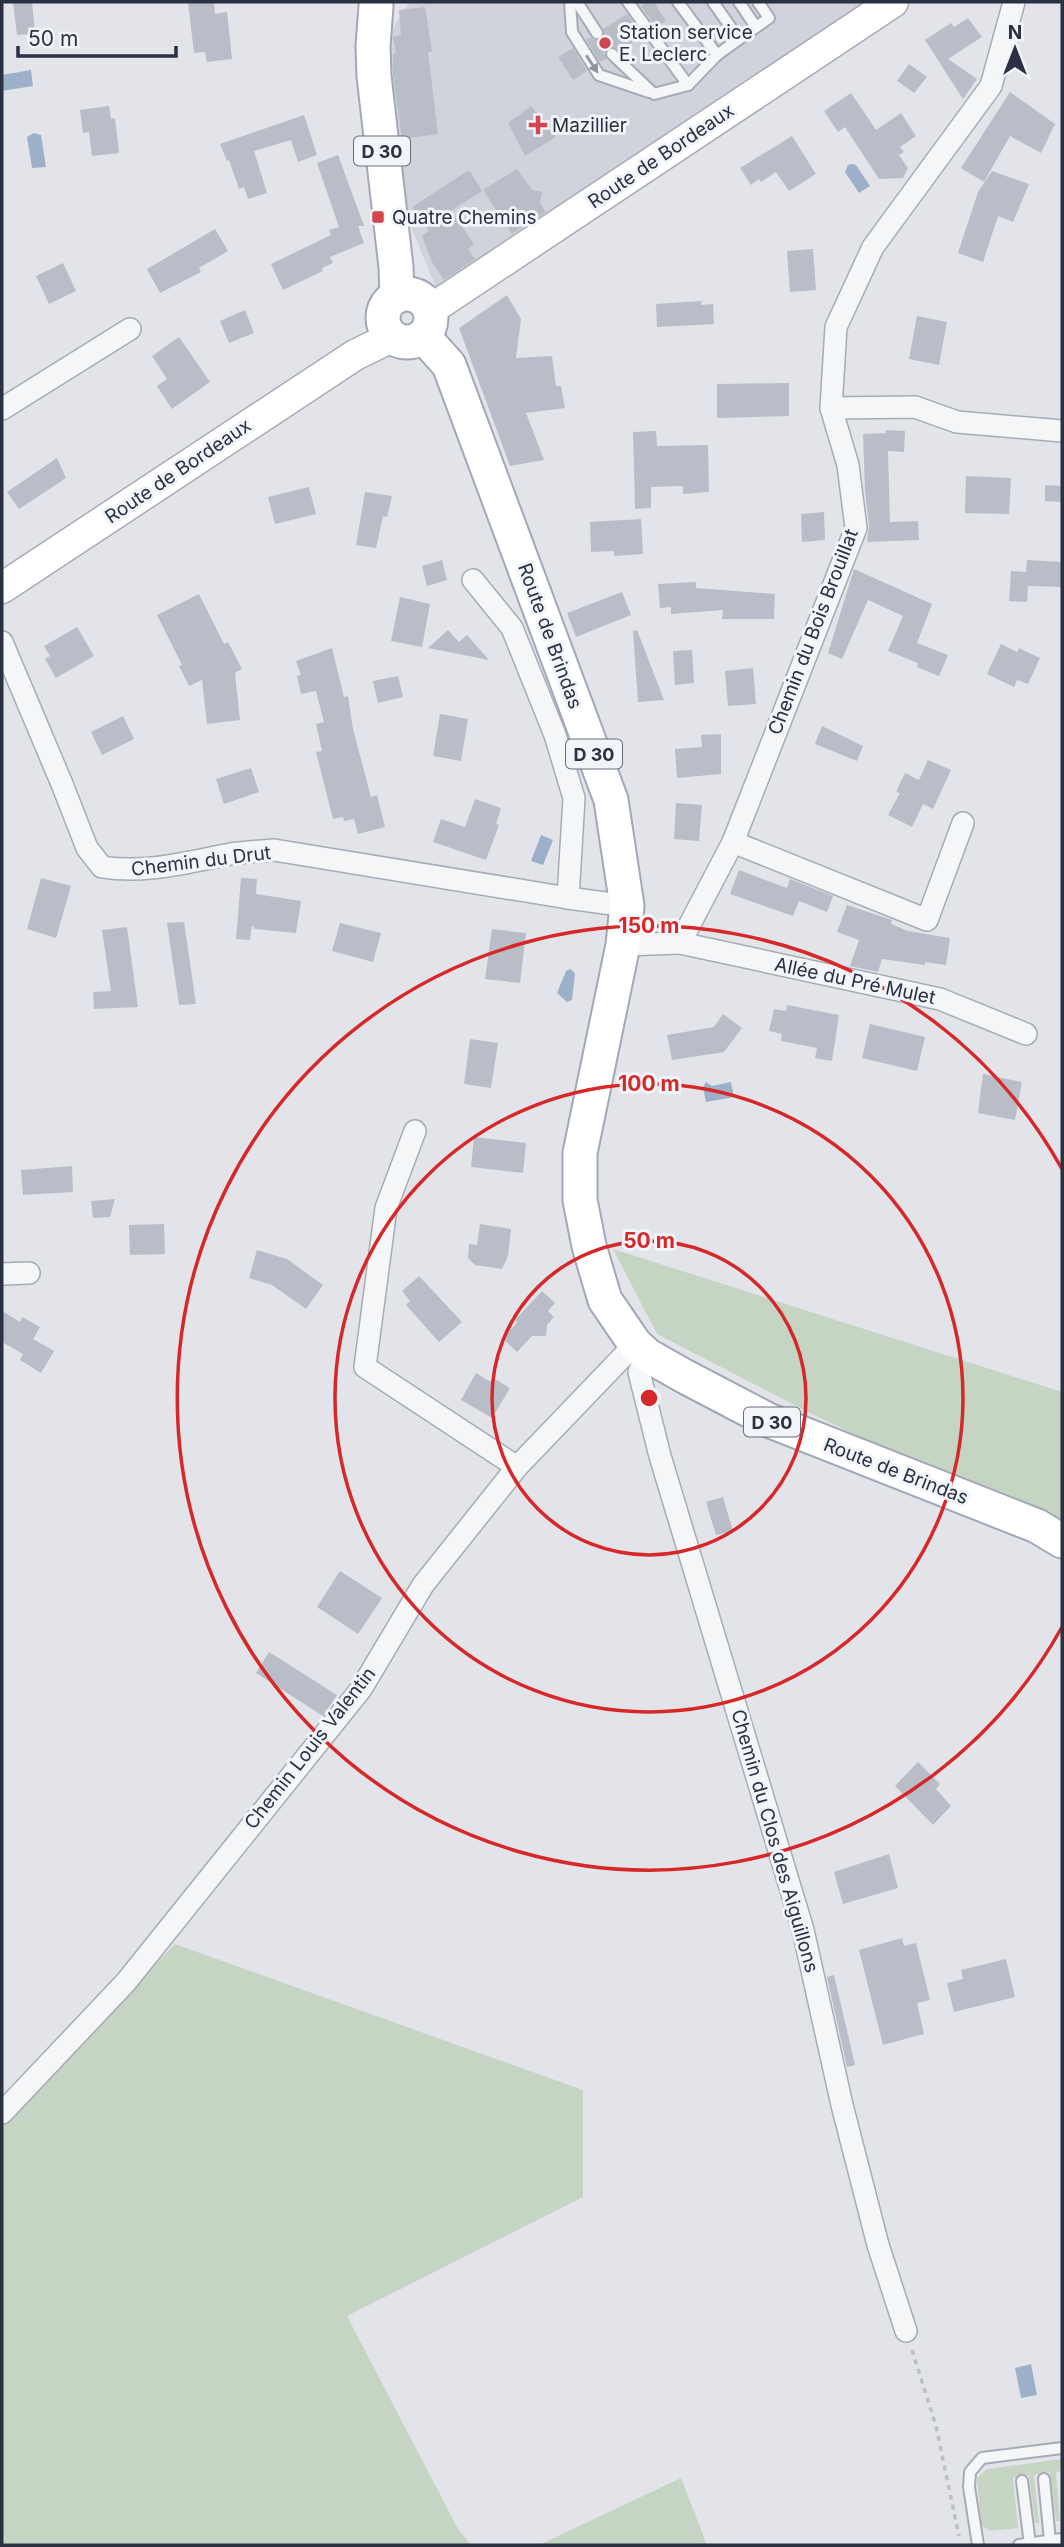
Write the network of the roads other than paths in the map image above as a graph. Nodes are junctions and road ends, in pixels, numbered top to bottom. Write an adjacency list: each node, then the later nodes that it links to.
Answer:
1 (570, 2): 17 (lane, one-way to 17)
2 (577, 2): 12 (lane)
3 (628, 2): 16 (lane)
4 (678, 2): 15 (lane)
5 (713, 2): 13 (lane)
6 (739, 2): 11 (lane)
7 (758, 2): 11 (lane)
8 (893, 2): 18 (main road, Route de Bordeaux)
9 (1014, 2): 20 (street, Chemin du Bois Brouillat)
10 (378, 3): 18 (main road, D 30)
11 (756, 27): 13 (lane)
12 (597, 33)
13 (739, 39): 15 (lane)
14 (612, 54): 17 (lane)
15 (717, 55): 16 (lane)
16 (688, 85): 17 (lane)
17 (654, 94)
18 (415, 328): 24 (main road, Route de Bordeaux); 29 (main road, Route de Brindas / D 30)
19 (130, 329): 21 (street)
20 (831, 408): 22 (street); 27 (street, Chemin du Bois Brouillat)
21 (2, 409)
22 (1062, 431)
23 (473, 580): 28 (street)
24 (2, 588)
25 (2, 642): 28 (street, Chemin du Drut)
26 (964, 823): 27 (street)
27 (733, 842): 30 (street, Chemin du Bois Brouillat)
28 (568, 898): 29 (street, Chemin du Drut)
29 (626, 906): 31 (main road, Route de Brindas / D 30)
30 (680, 943): 31 (street); 32 (street, Allée du Pré Mulet)
31 (623, 945): 36 (main road, Route de Brindas / D 30)
32 (1026, 1034)
33 (415, 1131): 37 (street)
34 (29, 1273): 35 (street)
35 (2, 1274)
36 (641, 1349): 37 (street, Chemin Louis Valentin); 38 (main road, Route de Brindas / D 30); 40 (street, Chemin du Clos des Aiguillons)
37 (517, 1466): 39 (street, Chemin Louis Valentin)
38 (1062, 1541)
39 (2, 2113)
40 (906, 2331)
41 (1062, 2448): 47 (lane)
42 (1044, 2479): 45 (lane)
43 (1022, 2482): 46 (lane)
44 (1062, 2539): 45 (lane)
45 (1046, 2543): 46 (lane)
46 (1024, 2544)
47 (978, 2545)

